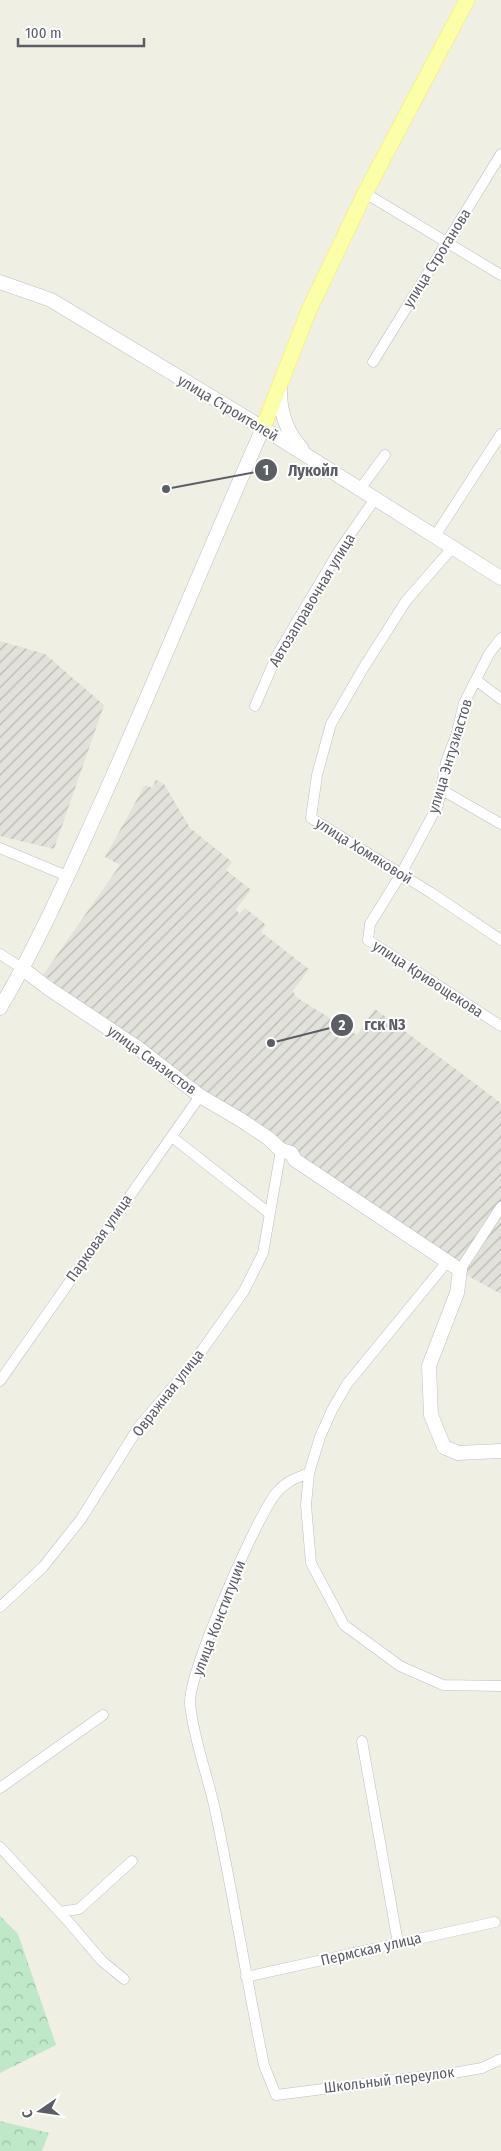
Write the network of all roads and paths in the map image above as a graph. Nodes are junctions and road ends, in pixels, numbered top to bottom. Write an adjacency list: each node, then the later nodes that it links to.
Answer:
1 (467, 0): 3 (main road)
2 (501, 154): 4 (street, улица Строганова)
3 (365, 193): 4 (street); 8 (main road)
4 (446, 243): 5 (street); 7 (street, улица Строганова)
5 (501, 275)
6 (0, 282): 9 (street, улица Строителей)
7 (373, 362)
8 (280, 382): 9 (main road); 12 (street)
9 (263, 428): 12 (street, улица Строителей); 26 (street)
10 (501, 434): 15 (street)
11 (385, 455): 13 (street)
12 (314, 460): 13 (street, улица Строителей)
13 (360, 489): 14 (street, улица Строителей)
14 (375, 499): 15 (street, улица Строителей); 21 (street, Автозаправочная улица)
15 (435, 536): 16 (street, улица Строителей)
16 (452, 547): 17 (street, улица Строителей); 25 (street, улица Хомяковой)
17 (501, 578)
18 (501, 638): 19 (street, улица Энтузиастов)
19 (476, 680): 20 (street); 22 (street, улица Энтузиастов)
20 (501, 699)
21 (255, 706)
22 (442, 790): 23 (street); 25 (street, улица Энтузиастов)
23 (501, 824)
24 (0, 848): 26 (street)
25 (401, 874): 27 (street, улица Хомяковой); 31 (street, улица Кривощекова)
26 (67, 876): 29 (street)
27 (501, 940)
28 (0, 954): 29 (street)
29 (23, 969): 30 (street); 32 (street, улица Связистов)
30 (0, 1008)
31 (501, 1026)
32 (200, 1096): 33 (street, Парковая улица); 34 (street, улица Связистов)
33 (172, 1136): 36 (street); 39 (street, Парковая улица)
34 (281, 1150): 36 (street, Овражная улица); 37 (street, улица Связистов)
35 (501, 1207): 38 (street)
36 (270, 1213): 42 (street, Овражная улица)
37 (447, 1262): 38 (street, улица Связистов); 41 (street)
38 (460, 1270): 40 (street)
39 (0, 1381)
40 (501, 1451)
41 (309, 1473): 43 (street); 52 (street, улица Конституции)
42 (0, 1607)
43 (501, 1686)
44 (103, 1715): 46 (street)
45 (362, 1741): 51 (street)
46 (0, 1788)
47 (0, 1847): 49 (street)
48 (132, 1861): 49 (street)
49 (60, 1912): 53 (street)
50 (495, 1922): 51 (street, Пермская улица)
51 (398, 1943): 52 (street, Пермская улица)
52 (246, 1977): 55 (street, улица Конституции)
53 (124, 1979)
54 (501, 2060): 55 (street, Школьный переулок)
55 (276, 2095)

